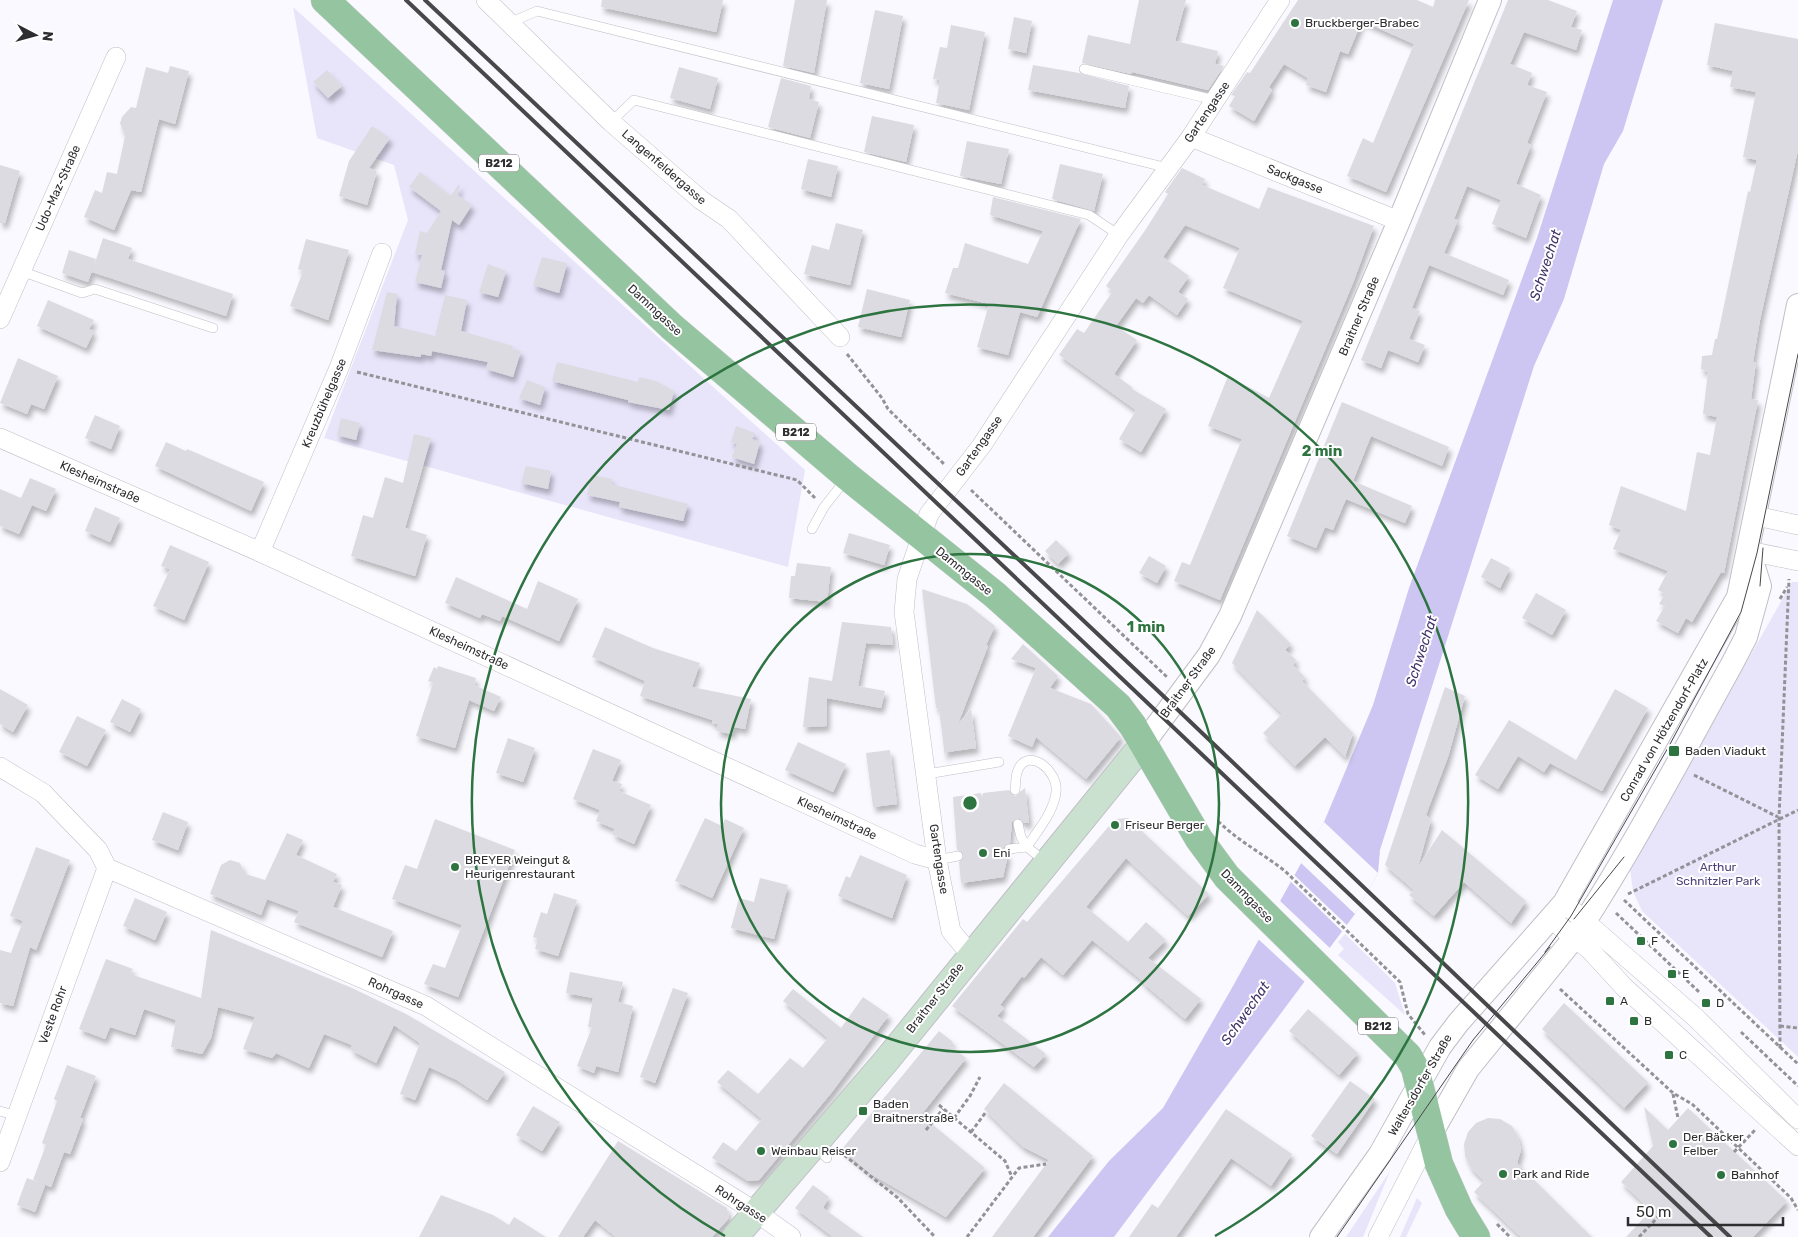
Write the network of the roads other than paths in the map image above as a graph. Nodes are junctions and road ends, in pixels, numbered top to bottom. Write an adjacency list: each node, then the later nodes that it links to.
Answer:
1 (325, 0): 21 (main road, Dammgasse / B212)
2 (486, 0): 5 (street, Langenfeldergasse)
3 (1280, 0): 8 (street, Gartengasse)
4 (1490, 0): 12 (street, Braitner Straße)
5 (509, 23): 9 (street, Langenfeldergasse); 11 (lane)
6 (116, 57): 15 (street, Udo-Maz-Straße)
7 (1084, 69): 8 (lane)
8 (1215, 100): 10 (street, Gartengasse)
9 (611, 122): 13 (lane); 19 (street, Langenfeldergasse)
10 (1191, 137): 11 (street, Gartengasse); 12 (street, Sackgasse)
11 (1168, 168): 13 (street, Gartengasse)
12 (1399, 221): 29 (street, Braitner Straße)
13 (1119, 235): 25 (street, Gartengasse)
14 (382, 253): 26 (street, Kreuzbühelgasse)
15 (21, 271): 17 (street, Udo-Maz-Straße); 18 (lane)
16 (1798, 304): 22 (street, Conrad von Hötzendorf-Platz)
17 (0, 319)
18 (213, 328)
19 (840, 337)
20 (0, 438): 26 (street, Klesheimstraße)
21 (848, 477): 24 (lane); 25 (main road, Dammgasse / B212)
22 (1756, 516): 23 (street); 27 (street, Conrad von Hötzendorf-Platz)
23 (1798, 525)
24 (812, 529)
25 (921, 536): 29 (main road, Dammgasse / B212); 32 (street, Gartengasse)
26 (260, 552): 38 (street, Klesheimstraße)
27 (1749, 552): 28 (street); 40 (street, Conrad von Hötzendorf-Platz); 41 (street, Conrad von Hötzendorf-Platz)
28 (1794, 568)
29 (1144, 743): 36 (main road, Braitner Straße); 43 (main road, Dammgasse / B212)
30 (999, 762): 32 (lane)
31 (0, 767): 39 (street)
32 (927, 774): 38 (street, Gartengasse)
33 (1015, 790): 36 (lane)
34 (1018, 824): 36 (lane)
35 (1009, 849): 36 (lane)
36 (1037, 855): 42 (main road, Braitner Straße)
37 (958, 856): 38 (lane)
38 (938, 860): 42 (street, Gartengasse)
39 (107, 868): 44 (street, Veste Rohr); 49 (street, Rohrgasse)
40 (1558, 911): 41 (street); 43 (street, Waltersdorfer Straße)
41 (1580, 929): 45 (street); 46 (street); 47 (street)
42 (970, 954): 49 (main road, Braitner Straße)
43 (1419, 1086): 46 (main road, Dammgasse / B212); 52 (street, Waltersdorfer Straße)
44 (8, 1113): 48 (street, Veste Rohr)
45 (1798, 1119)
46 (1432, 1134): 53 (street); 54 (main road, Dammgasse / B212)
47 (1798, 1146)
48 (0, 1162)
49 (756, 1212): 50 (main road, Braitner Straße); 51 (street, Rohrgasse)
50 (735, 1237)
51 (791, 1237)
52 (1321, 1237)
53 (1378, 1237)
54 (1476, 1237)

